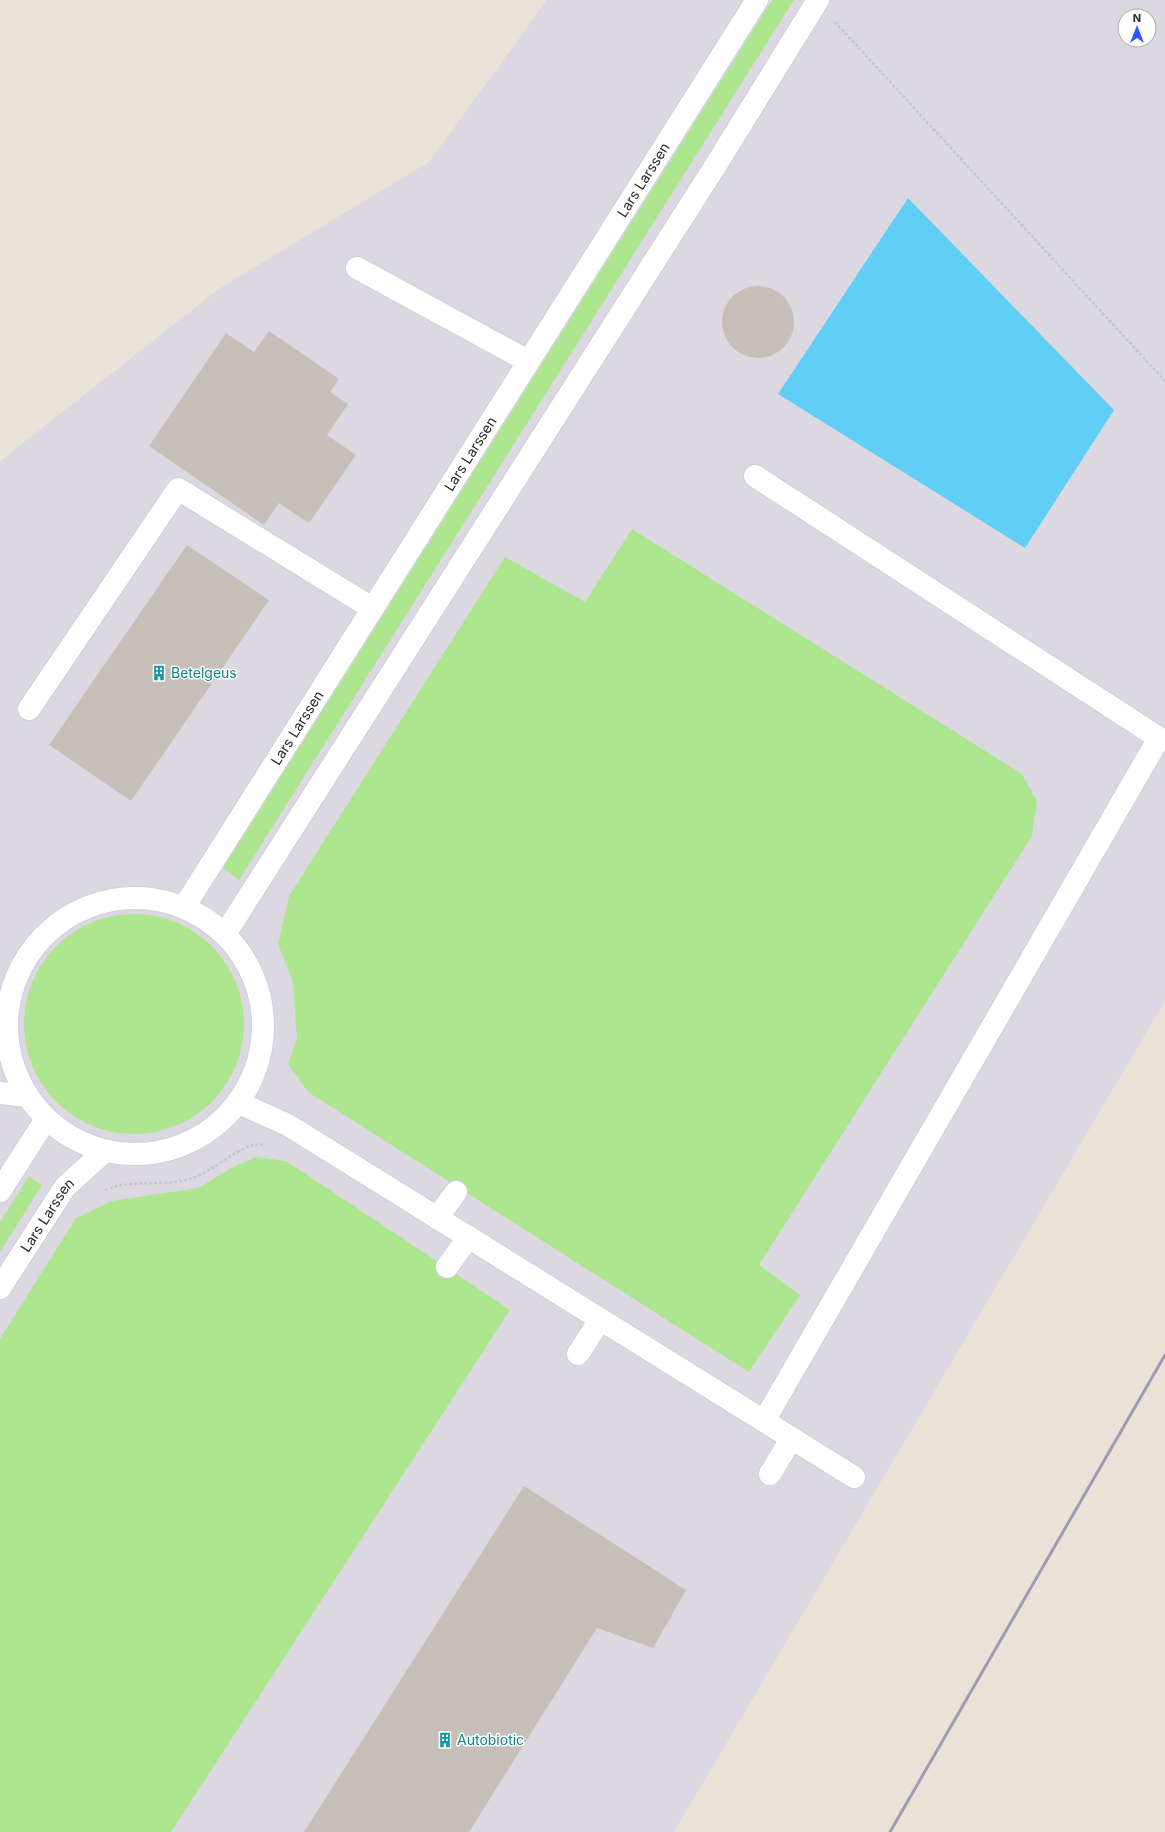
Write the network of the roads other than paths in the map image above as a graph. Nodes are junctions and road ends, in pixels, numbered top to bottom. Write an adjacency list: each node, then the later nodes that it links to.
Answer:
1 (757, 0): 4 (street, Lars Larssen)
2 (817, 1): 9 (street)
3 (357, 268): 4 (street)
4 (528, 361): 6 (street, Lars Larssen)
5 (755, 476): 24 (street)
6 (372, 608): 7 (street); 8 (street, Lars Larssen)
7 (29, 709)
8 (184, 907): 9 (street); 10 (street)
9 (225, 934): 13 (street)
10 (3, 1031): 12 (street)
11 (0, 1093): 12 (street)
12 (26, 1096): 14 (street)
13 (239, 1103): 15 (street); 18 (street)
14 (46, 1119): 15 (street); 16 (street)
15 (105, 1151): 21 (street, Lars Larssen)
16 (0, 1191)
17 (456, 1192): 18 (street)
18 (438, 1218): 19 (street)
19 (469, 1237): 20 (street); 22 (street)
20 (447, 1267)
21 (0, 1288)
22 (600, 1320): 23 (street); 24 (street)
23 (578, 1354)
24 (764, 1421): 25 (street)
25 (791, 1439): 26 (street); 27 (street)
26 (770, 1474)
27 (854, 1477)

